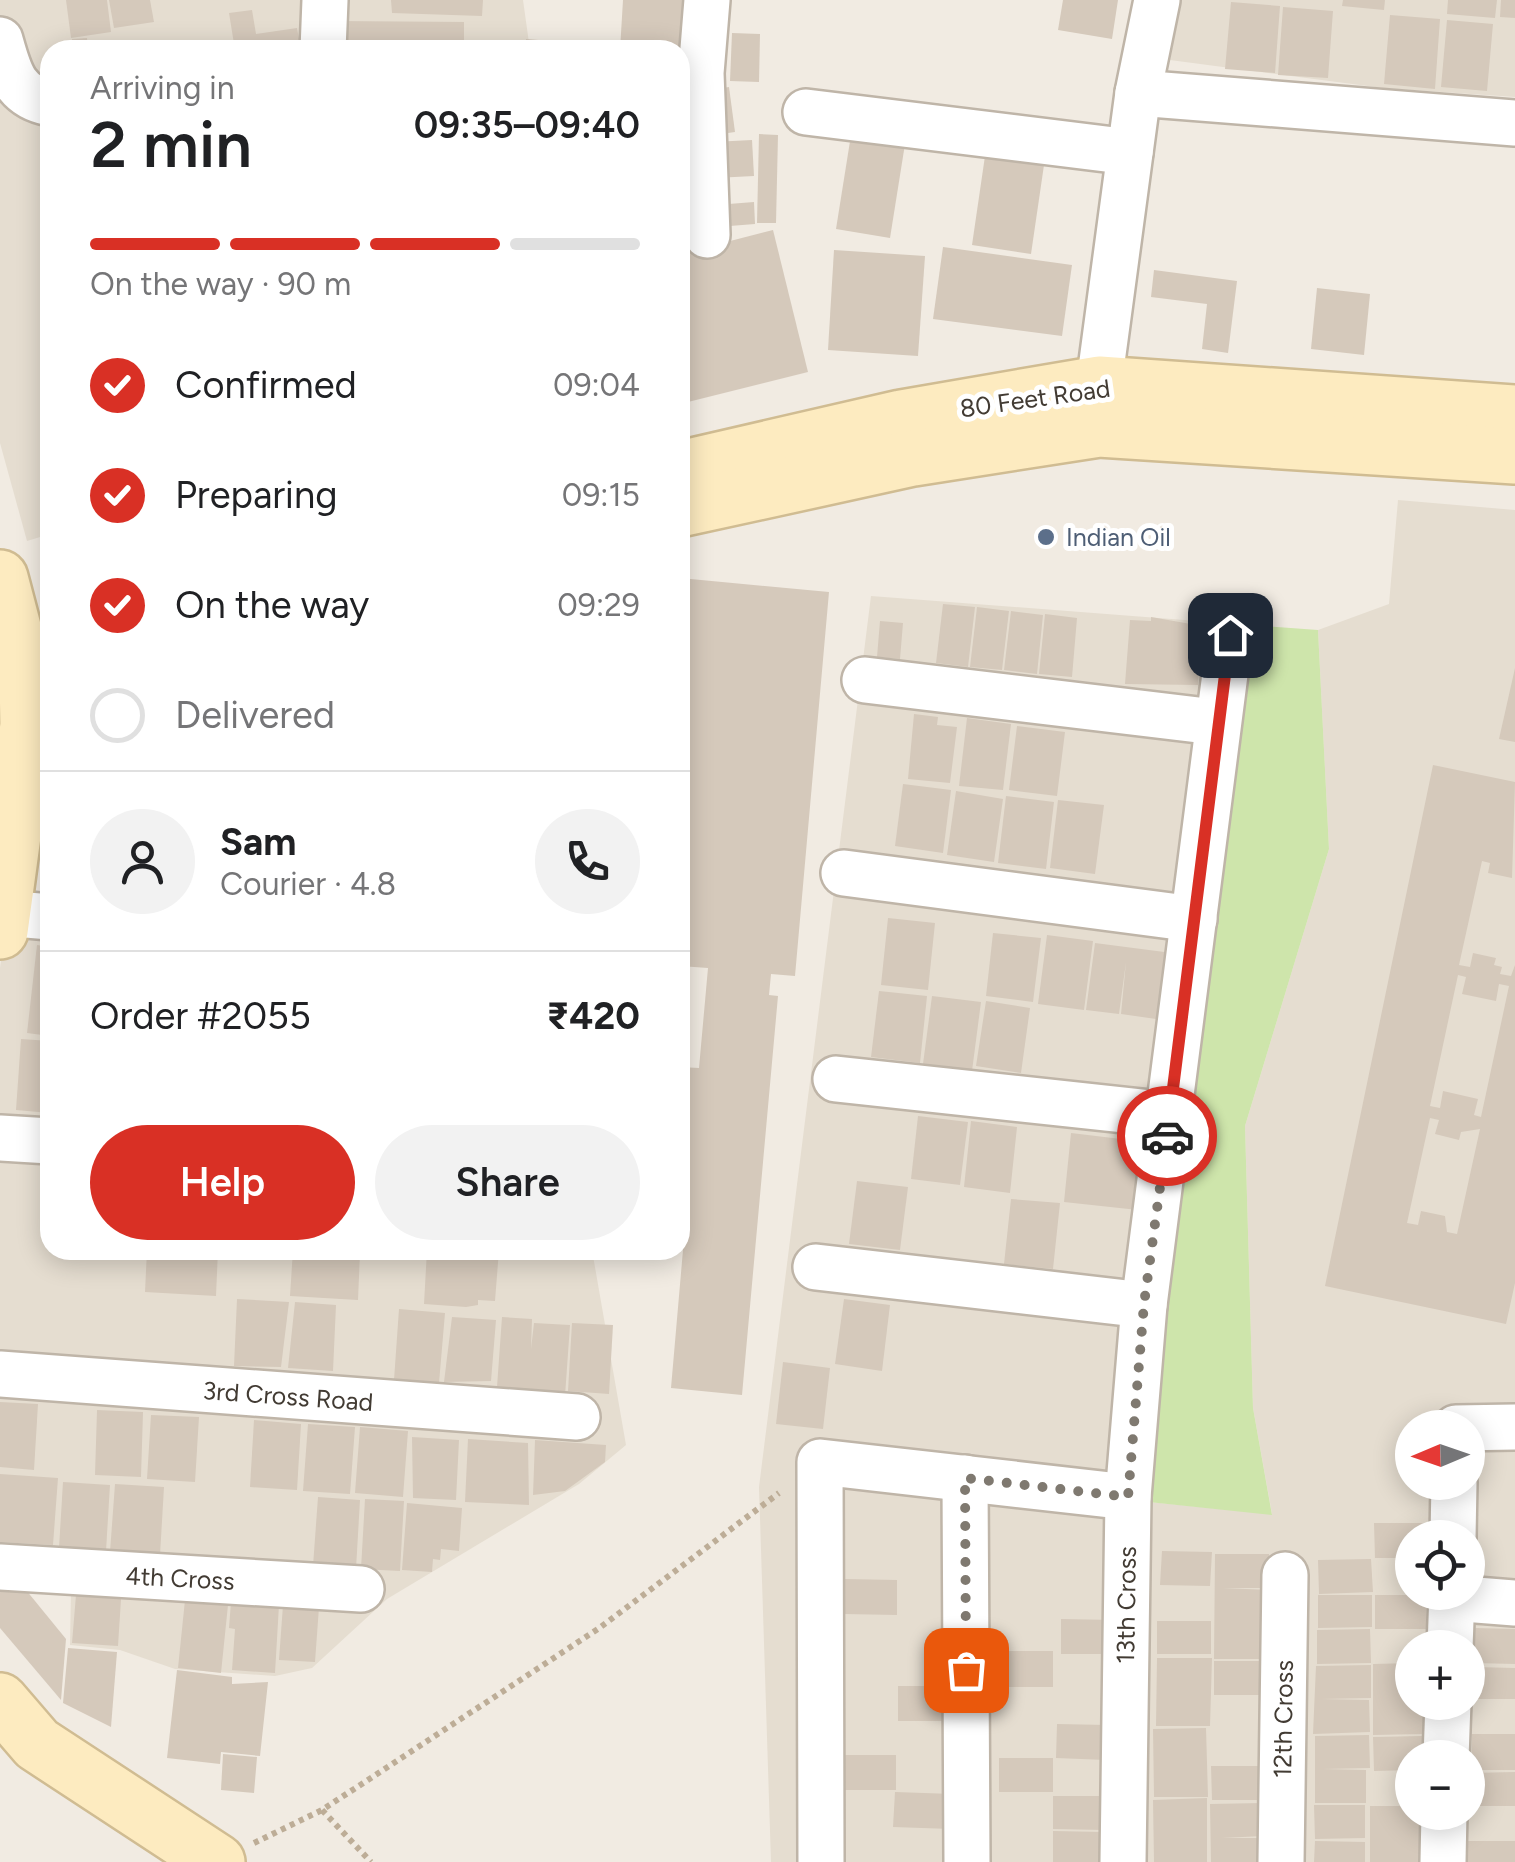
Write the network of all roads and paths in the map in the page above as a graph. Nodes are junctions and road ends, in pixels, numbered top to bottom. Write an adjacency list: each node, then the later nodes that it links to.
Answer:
1 (325, 0): 5 (street)
2 (707, 0): 11 (street)
3 (1157, 0): 6 (street)
4 (0, 40): 7 (street)
5 (324, 40)
6 (1138, 92): 9 (street); 10 (street)
7 (40, 101)
8 (806, 112): 10 (street)
9 (1515, 123)
10 (1130, 152): 12 (street)
11 (707, 235)
12 (1099, 384): 13 (main road, 80 Feet Road); 14 (main road, 80 Feet Road)
13 (1515, 413)
14 (907, 438): 15 (main road, 80 Feet Road); 16 (main road, 80 Feet Road); 17 (main road, 80 Feet Road)
15 (1515, 456)
16 (690, 468)
17 (690, 506)
18 (0, 578): 21 (main road)
19 (1230, 635): 22 (street, 13th Cross)
20 (865, 680): 22 (street)
21 (39, 699): 25 (main road)
22 (1216, 722): 24 (street, 13th Cross)
23 (844, 872): 24 (street)
24 (1194, 919): 27 (street, 13th Cross)
25 (18, 920)
26 (836, 1079): 27 (street)
27 (1170, 1115): 31 (street, 13th Cross)
28 (0, 1138): 29 (street)
29 (40, 1141)
30 (816, 1267): 31 (street)
31 (1144, 1304): 38 (street, 13th Cross)
32 (0, 1374): 33 (street, 3rd Cross Road)
33 (577, 1417)
34 (1485, 1427): 35 (street)
35 (1515, 1427)
36 (820, 1462): 37 (street); 45 (path); 49 (street)
37 (965, 1478): 38 (street); 50 (street)
38 (1128, 1497): 51 (street, 13th Cross)
39 (0, 1567): 41 (street, 4th Cross)
40 (1285, 1575): 52 (street, 12th Cross)
41 (361, 1589)
42 (1485, 1600): 43 (street)
43 (1515, 1604)
44 (0, 1701): 47 (main road)
45 (322, 1810): 47 (path); 48 (path)
46 (1443, 1830): 53 (street)
47 (216, 1861)
48 (372, 1862)
49 (820, 1862)
50 (967, 1862)
51 (1122, 1862)
52 (1281, 1862)
53 (1442, 1862)

